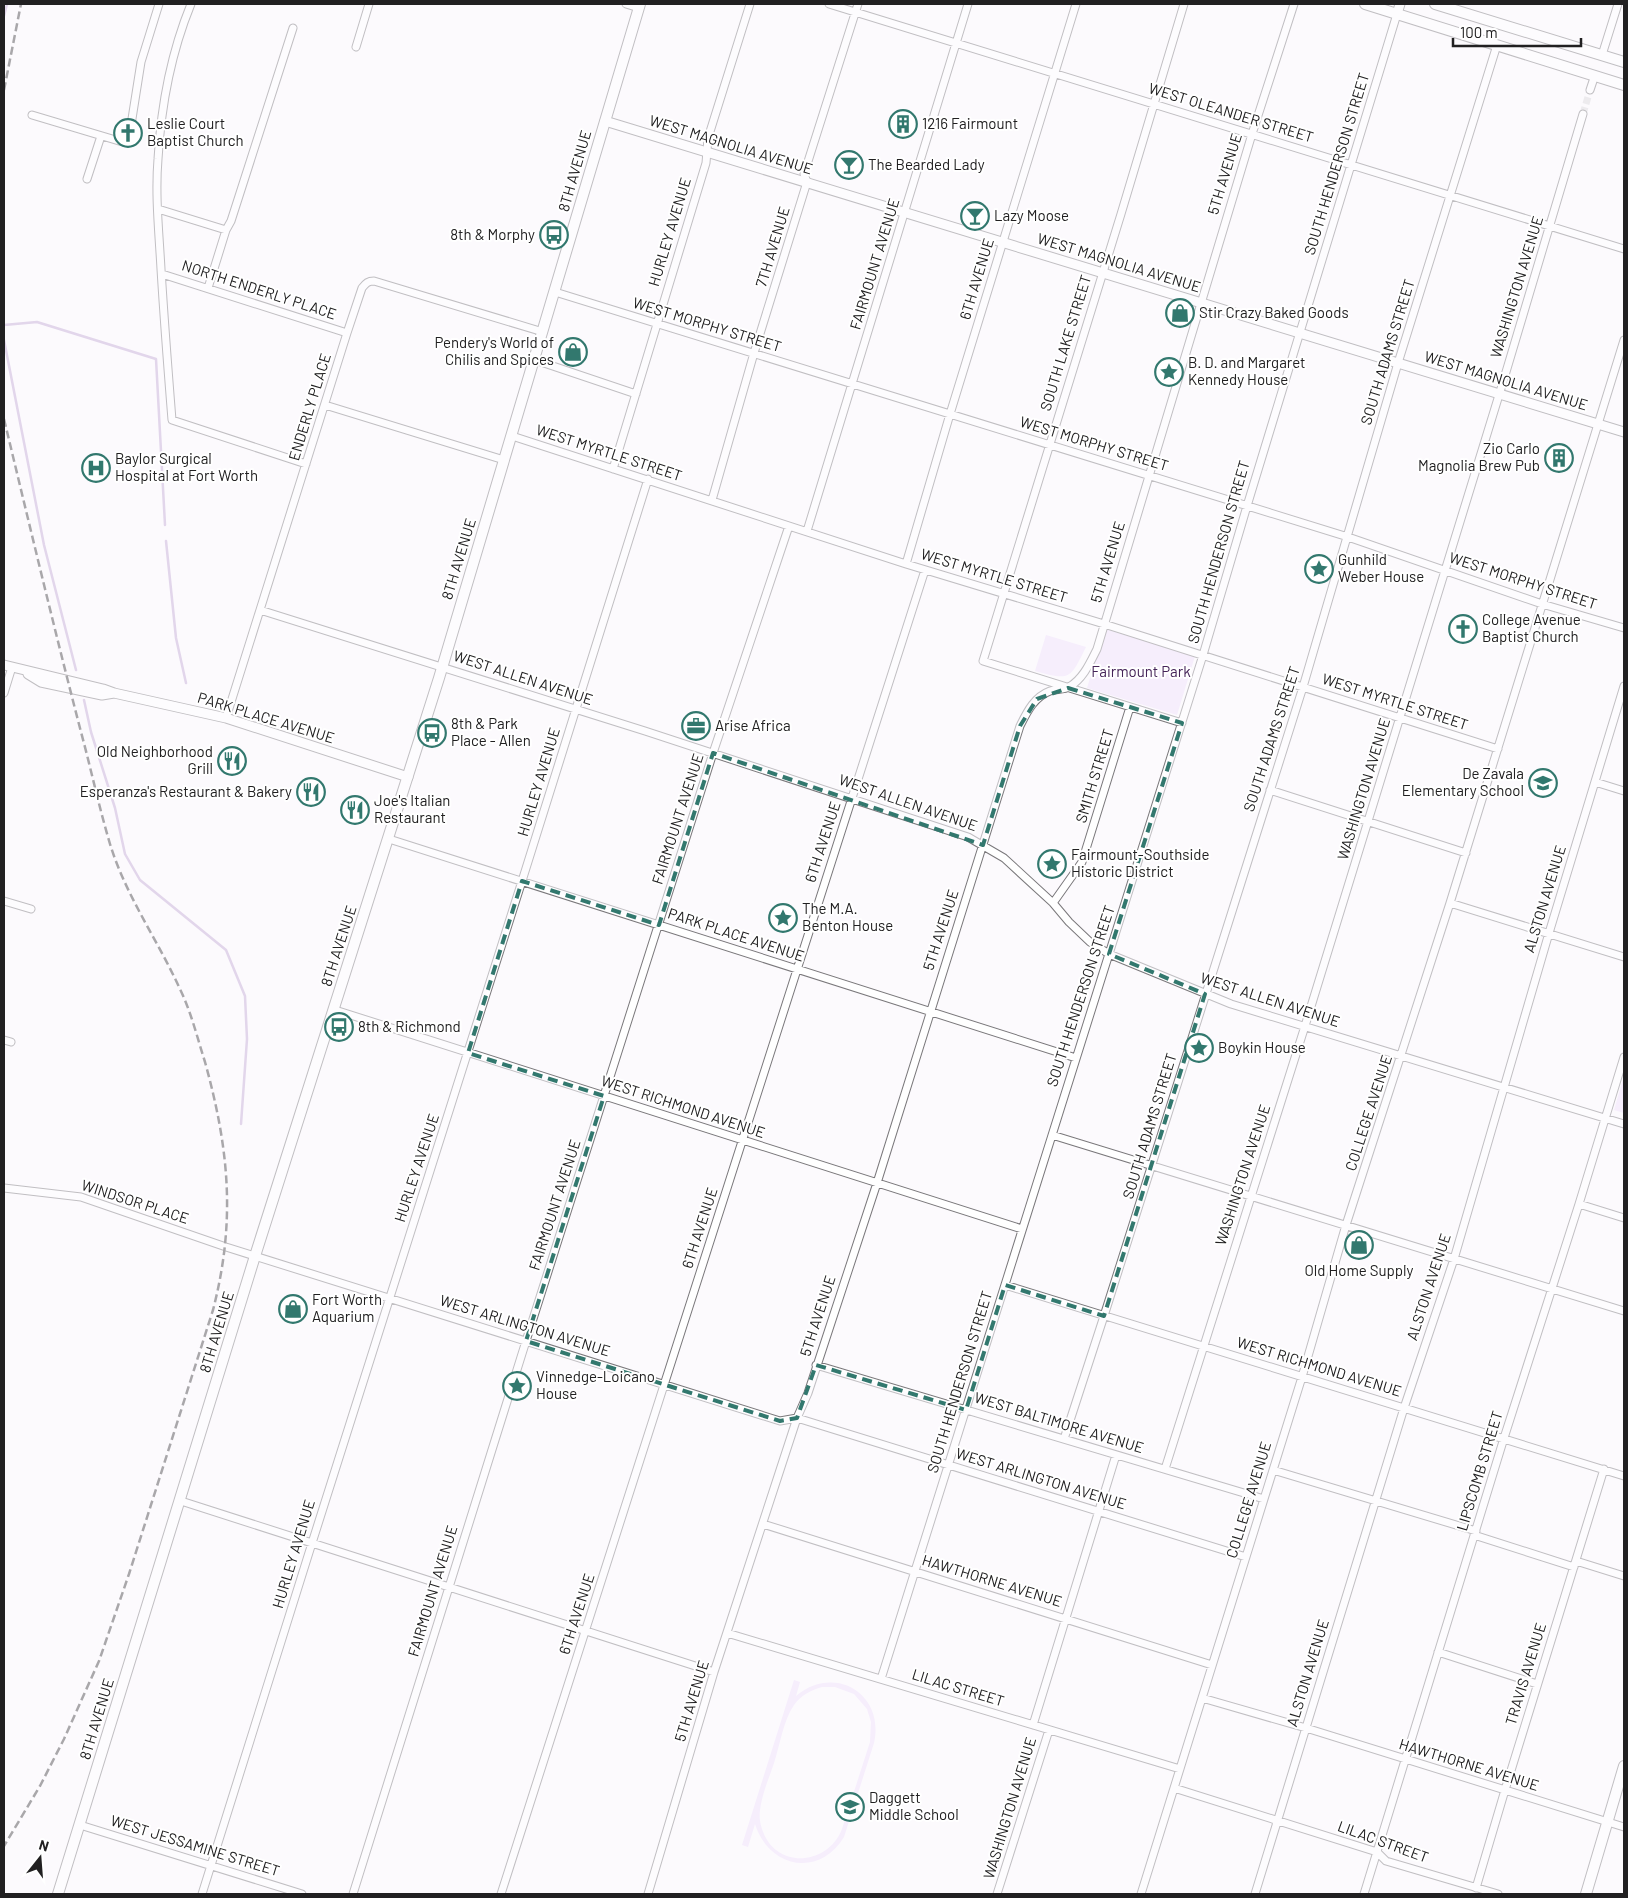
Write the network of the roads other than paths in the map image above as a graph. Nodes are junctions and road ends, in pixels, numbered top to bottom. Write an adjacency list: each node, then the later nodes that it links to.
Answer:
1 (159, 4): 33 (street)
2 (191, 4): 39 (street)
3 (369, 4): 21 (street)
4 (626, 4): 15 (street)
5 (750, 4): 34 (street, HURLEY AVENUE)
6 (829, 4): 17 (street, WEST OLEANDER STREET)
7 (858, 4): 17 (street, 7TH AVENUE)
8 (968, 4): 19 (street, FAIRMOUNT AVENUE)
9 (1076, 4): 24 (street, 6TH AVENUE)
10 (1184, 4): 28 (street, SOUTH LAKE STREET)
11 (1294, 4): 32 (street, 5TH AVENUE)
12 (1365, 4): 16 (main road)
13 (1435, 4): 22 (main road)
14 (1618, 4): 22 (street)
15 (640, 6): 31 (main road, 8TH AVENUE)
16 (1398, 9): 20 (main road); 35 (street, SOUTH HENDERSON STREET)
17 (855, 12): 19 (street, WEST OLEANDER STREET); 37 (street, 7TH AVENUE)
18 (293, 28): 42 (street)
19 (957, 44): 24 (street, WEST OLEANDER STREET); 40 (street, FAIRMOUNT AVENUE)
20 (1498, 45): 25 (main road); 38 (street, SOUTH ADAMS STREET)
21 (356, 47)
22 (1602, 55): 23 (main road)
23 (1624, 62)
24 (1055, 73): 28 (street, WEST OLEANDER STREET); 43 (street, 6TH AVENUE)
25 (1595, 75): 26 (main road); 27 (street)
26 (1624, 84)
27 (1590, 90)
28 (1153, 103): 32 (street, WEST OLEANDER STREET); 45 (street, SOUTH LAKE STREET)
29 (1583, 114): 41 (street, WASHINGTON AVENUE)
30 (32, 116): 33 (street)
31 (605, 121): 34 (street, WEST MAGNOLIA AVENUE); 48 (main road, 8TH AVENUE)
32 (1252, 134): 35 (street, WEST OLEANDER STREET); 49 (street, 5TH AVENUE)
33 (101, 136): 36 (street)
34 (706, 152): 37 (street, WEST MAGNOLIA AVENUE); 50 (street, HURLEY AVENUE)
35 (1352, 164): 38 (street, WEST OLEANDER STREET); 53 (street, SOUTH HENDERSON STREET)
36 (87, 179)
37 (807, 182): 40 (street, WEST MAGNOLIA AVENUE); 55 (street, 7TH AVENUE)
38 (1451, 195): 41 (street, WEST OLEANDER STREET); 57 (street, SOUTH ADAMS STREET)
39 (158, 209): 42 (street); 46 (street)
40 (905, 212): 43 (street, WEST MAGNOLIA AVENUE); 58 (street, FAIRMOUNT AVENUE)
41 (1550, 226): 44 (street, WEST OLEANDER STREET); 60 (street, WASHINGTON AVENUE)
42 (226, 230): 47 (street)
43 (1002, 242): 45 (street, WEST MAGNOLIA AVENUE); 62 (street, 6TH AVENUE)
44 (1624, 249)
45 (1102, 273): 49 (street, WEST MAGNOLIA AVENUE); 66 (street, SOUTH LAKE STREET)
46 (162, 274): 47 (street, NORTH ENDERLY PLACE); 68 (street)
47 (208, 288): 52 (street, NORTH ENDERLY PLACE)
48 (555, 292): 50 (street, WEST MORPHY STREET); 51 (main road, 8TH AVENUE)
49 (1201, 303): 53 (street, WEST MAGNOLIA AVENUE); 70 (street, 5TH AVENUE)
50 (657, 324): 55 (street, WEST MORPHY STREET); 59 (street, HURLEY AVENUE)
51 (543, 332): 52 (street, ENDERLY PLACE); 56 (main road, 8TH AVENUE)
52 (347, 333): 61 (street, ENDERLY PLACE)
53 (1300, 333): 57 (street, WEST MAGNOLIA AVENUE); 73 (street, SOUTH HENDERSON STREET)
54 (1624, 340): 63 (street, COLLEGE AVENUE)
55 (754, 354): 58 (street, WEST MORPHY STREET); 72 (street, 7TH AVENUE)
56 (534, 360): 59 (street); 65 (main road, 8TH AVENUE)
57 (1398, 363): 60 (street, WEST MAGNOLIA AVENUE); 76 (street, SOUTH ADAMS STREET)
58 (852, 384): 62 (street, WEST MORPHY STREET); 75 (street, FAIRMOUNT AVENUE)
59 (636, 394): 69 (street, HURLEY AVENUE)
60 (1499, 394): 63 (street, WEST MAGNOLIA AVENUE); 79 (street, WASHINGTON AVENUE)
61 (325, 405): 67 (street); 68 (street, ENDERLY PLACE)
62 (950, 414): 66 (street, WEST MORPHY STREET); 77 (street, 6TH AVENUE)
63 (1598, 424): 64 (street, WEST MAGNOLIA AVENUE); 81 (street, COLLEGE AVENUE)
64 (1624, 432)
65 (512, 436): 67 (main road, 8TH AVENUE); 69 (street, WEST MYRTLE STREET)
66 (1049, 445): 70 (street, WEST MORPHY STREET); 80 (street, SOUTH LAKE STREET)
67 (504, 460): 87 (main road, 8TH AVENUE)
68 (306, 464): 82 (street, ENDERLY PLACE)
69 (614, 469): 71 (street, WEST MYRTLE STREET)
70 (1149, 476): 73 (street, WEST MORPHY STREET); 83 (street, 5TH AVENUE)
71 (648, 480): 72 (street, WEST MYRTLE STREET); 93 (street, HURLEY AVENUE)
72 (712, 500): 74 (street, WEST MYRTLE STREET)
73 (1247, 506): 76 (street, WEST MORPHY STREET); 85 (street, SOUTH HENDERSON STREET)
74 (789, 526): 75 (street, WEST MYRTLE STREET); 98 (street, FAIRMOUNT AVENUE)
75 (807, 531): 77 (street, WEST MYRTLE STREET)
76 (1348, 537): 79 (street, WEST MORPHY STREET); 89 (street, SOUTH ADAMS STREET)
77 (906, 564): 78 (street, WEST MYRTLE STREET)
78 (925, 570): 80 (street, WEST MYRTLE STREET); 103 (street, 6TH AVENUE)
79 (1445, 571): 81 (street, WEST MORPHY STREET); 95 (street, WASHINGTON AVENUE)
80 (1003, 594): 83 (street, WEST MYRTLE STREET); 90 (street, SOUTH LAKE STREET)
81 (1542, 604): 84 (street, WEST MORPHY STREET); 97 (street, COLLEGE AVENUE)
82 (260, 610): 87 (street, WEST ALLEN AVENUE); 94 (street, ENDERLY PLACE)
83 (1104, 624): 85 (street, WEST MYRTLE STREET); 90 (street, 5TH AVENUE)
84 (1624, 628)
85 (1203, 655): 89 (street, WEST MYRTLE STREET); 96 (street, SOUTH HENDERSON STREET)
86 (8, 666): 91 (street); 94 (street, PARK PLACE AVENUE)
87 (442, 666): 93 (street, WEST ALLEN AVENUE); 99 (main road, 8TH AVENUE)
88 (1624, 686): 100 (street, ALSTON AVENUE)
89 (1303, 687): 95 (street, WEST MYRTLE STREET); 101 (street, SOUTH ADAMS STREET)
90 (1068, 688): 92 (street); 106 (street, 5TH AVENUE)
91 (4, 693)
92 (1130, 707): 96 (street); 111 (street, SMITH STREET)
93 (576, 709): 98 (street, WEST ALLEN AVENUE); 108 (street, HURLEY AVENUE)
94 (226, 718): 99 (street, PARK PLACE AVENUE)
95 (1400, 718): 97 (street, WEST MYRTLE STREET); 104 (street, WASHINGTON AVENUE)
96 (1182, 724): 115 (street, SOUTH HENDERSON STREET)
97 (1498, 749): 107 (street, COLLEGE AVENUE)
98 (713, 753): 103 (street, WEST ALLEN AVENUE); 113 (street, FAIRMOUNT AVENUE)
99 (408, 777): 105 (main road, 8TH AVENUE)
100 (1595, 782): 102 (street); 114 (street, ALSTON AVENUE)
101 (1270, 790): 104 (street); 118 (street, SOUTH ADAMS STREET)
102 (1624, 791)
103 (852, 798): 106 (street, WEST ALLEN AVENUE); 117 (street, 6TH AVENUE)
104 (1368, 822): 107 (street); 121 (street, WASHINGTON AVENUE)
105 (389, 839): 108 (street, PARK PLACE AVENUE); 119 (main road, 8TH AVENUE)
106 (983, 845): 111 (street, WEST ALLEN AVENUE); 120 (street, 5TH AVENUE)
107 (1466, 853): 110 (street, COLLEGE AVENUE)
108 (522, 881): 113 (street, PARK PLACE AVENUE); 122 (street, HURLEY AVENUE)
109 (4, 900): 112 (street)
110 (1450, 903): 114 (street); 123 (street, COLLEGE AVENUE)
111 (1053, 904): 115 (street, WEST ALLEN AVENUE)
112 (31, 909)
113 (658, 925): 117 (street, PARK PLACE AVENUE); 127 (street, FAIRMOUNT AVENUE)
114 (1549, 933): 116 (street); 126 (street, ALSTON AVENUE)
115 (1109, 954): 118 (street, WEST ALLEN AVENUE); 124 (street, SOUTH HENDERSON STREET)
116 (1624, 957)
117 (796, 969): 120 (street, PARK PLACE AVENUE); 131 (street, 6TH AVENUE)
118 (1206, 994): 121 (street, WEST ALLEN AVENUE); 132 (street, SOUTH ADAMS STREET)
119 (334, 1010): 122 (street, WEST RICHMOND AVENUE); 141 (main road, 8TH AVENUE)
120 (929, 1012): 124 (street, PARK PLACE AVENUE); 133 (street, 5TH AVENUE)
121 (1305, 1026): 123 (street, WEST ALLEN AVENUE); 135 (street, WASHINGTON AVENUE)
122 (468, 1053): 127 (street, WEST RICHMOND AVENUE); 145 (street, HURLEY AVENUE)
123 (1402, 1056): 126 (street, WEST ALLEN AVENUE); 138 (street, COLLEGE AVENUE)
124 (1076, 1058): 130 (street, SOUTH HENDERSON STREET)
125 (1624, 1058): 128 (street, LIPSCOMB STREET)
126 (1505, 1088): 128 (street, WEST ALLEN AVENUE); 142 (street, ALSTON AVENUE)
127 (604, 1096): 131 (street, WEST RICHMOND AVENUE); 148 (street, FAIRMOUNT AVENUE)
128 (1606, 1119): 129 (street, WEST ALLEN AVENUE); 136 (street, LIPSCOMB STREET)
129 (1624, 1124)
130 (1052, 1135): 132 (street); 139 (street, SOUTH HENDERSON STREET)
131 (742, 1140): 133 (street, WEST RICHMOND AVENUE); 152 (street, 6TH AVENUE)
132 (1152, 1165): 135 (street); 147 (street, SOUTH ADAMS STREET)
133 (877, 1183): 139 (street, WEST RICHMOND AVENUE); 150 (street, 5TH AVENUE)
134 (4, 1188): 140 (street, WINDSOR PLACE)
135 (1251, 1196): 138 (street); 149 (street, WASHINGTON AVENUE)
136 (1580, 1204): 137 (street); 144 (street, LIPSCOMB STREET)
137 (1624, 1218)
138 (1346, 1226): 142 (street); 151 (street, COLLEGE AVENUE)
139 (1022, 1229): 143 (street, SOUTH HENDERSON STREET)
140 (226, 1247): 141 (street, WEST ARLINGTON AVENUE)
141 (255, 1256): 145 (street, WEST ARLINGTON AVENUE); 165 (main road, 8TH AVENUE)
142 (1454, 1259): 144 (street); 153 (street, ALSTON AVENUE)
143 (1005, 1285): 147 (street, WEST RICHMOND AVENUE); 154 (street, SOUTH HENDERSON STREET)
144 (1552, 1288): 146 (street); 156 (street, LIPSCOMB STREET)
145 (390, 1298): 148 (street, WEST ARLINGTON AVENUE); 170 (street, HURLEY AVENUE)
146 (1624, 1311)
147 (1104, 1316): 149 (street, WEST RICHMOND AVENUE); 157 (street, SOUTH ADAMS STREET)
148 (526, 1341): 152 (street, WEST ARLINGTON AVENUE); 175 (street, FAIRMOUNT AVENUE)
149 (1202, 1346): 151 (street, WEST RICHMOND AVENUE); 160 (street, WASHINGTON AVENUE)
150 (816, 1366): 154 (street, WEST BALTIMORE AVENUE); 155 (street, 5TH AVENUE)
151 (1302, 1376): 153 (street, WEST RICHMOND AVENUE); 161 (street, COLLEGE AVENUE)
152 (664, 1384): 155 (street, WEST ARLINGTON AVENUE); 177 (street, 6TH AVENUE)
153 (1404, 1408): 156 (street, WEST RICHMOND AVENUE); 166 (street, ALSTON AVENUE)
154 (966, 1410): 157 (street, WEST BALTIMORE AVENUE); 159 (street, SOUTH HENDERSON STREET)
155 (797, 1418): 159 (street, WEST ARLINGTON AVENUE); 168 (street, 5TH AVENUE)
156 (1504, 1438): 162 (street, WEST RICHMOND AVENUE); 169 (street, LIPSCOMB STREET)
157 (1064, 1439): 158 (street, WEST BALTIMORE AVENUE)
158 (1116, 1455): 160 (street, WEST BALTIMORE AVENUE); 167 (street, WASHINGTON AVENUE)
159 (948, 1465): 167 (street, WEST ARLINGTON AVENUE); 173 (street, SOUTH HENDERSON STREET)
160 (1165, 1469): 164 (street, WEST BALTIMORE AVENUE)
161 (1273, 1470): 164 (street, COLLEGE AVENUE); 166 (street)
162 (1604, 1470): 163 (street, WEST RICHMOND AVENUE); 172 (street, TRAVIS AVENUE)
163 (1624, 1476)
164 (1264, 1499): 171 (street, COLLEGE AVENUE)
165 (181, 1501): 170 (street); 195 (main road, 8TH AVENUE)
166 (1376, 1501): 169 (street); 186 (street, ALSTON AVENUE)
167 (1099, 1511): 171 (street, WEST ARLINGTON AVENUE); 176 (street, WASHINGTON AVENUE)
168 (763, 1524): 173 (street, HAWTHORNE AVENUE); 178 (street, 5TH AVENUE)
169 (1475, 1533): 172 (street); 179 (street, LIPSCOMB STREET)
170 (312, 1543): 175 (street); 198 (street, HURLEY AVENUE)
171 (1246, 1557): 180 (street, COLLEGE AVENUE)
172 (1575, 1564): 174 (street); 183 (street, TRAVIS AVENUE)
173 (915, 1572): 176 (street, HAWTHORNE AVENUE); 182 (street, SOUTH HENDERSON STREET)
174 (1624, 1576)
175 (449, 1587): 177 (street); 203 (street, FAIRMOUNT AVENUE)
176 (1066, 1619): 180 (street, HAWTHORNE AVENUE); 185 (street, WASHINGTON AVENUE)
177 (586, 1631): 181 (street); 204 (street, 6TH AVENUE)
178 (727, 1633): 181 (street, 5TH AVENUE); 182 (street, LILAC STREET)
179 (1438, 1652): 183 (street); 188 (street, LIPSCOMB STREET)
180 (1212, 1665): 184 (street, COLLEGE AVENUE)
181 (714, 1672): 205 (street, 5TH AVENUE)
182 (881, 1679): 185 (street, LILAC STREET)
183 (1538, 1684): 192 (street, TRAVIS AVENUE)
184 (1202, 1698): 186 (street, HAWTHORNE AVENUE); 190 (street, COLLEGE AVENUE)
185 (1033, 1725): 187 (street, LILAC STREET)
186 (1306, 1728): 188 (street, HAWTHORNE AVENUE); 193 (street, ALSTON AVENUE)
187 (1049, 1730): 190 (street, LILAC STREET); 206 (street, WASHINGTON AVENUE)
188 (1406, 1760): 192 (street, HAWTHORNE AVENUE); 197 (street, LIPSCOMB STREET)
189 (1624, 1766): 194 (main road)
190 (1180, 1769): 191 (street, COLLEGE AVENUE)
191 (1174, 1788): 193 (street, LILAC STREET); 207 (street, COLLEGE AVENUE)
192 (1504, 1790): 194 (street, HAWTHORNE AVENUE); 199 (street, TRAVIS AVENUE)
193 (1278, 1820): 197 (street, LILAC STREET); 208 (street, ALSTON AVENUE)
194 (1608, 1822): 196 (street, HAWTHORNE AVENUE); 211 (main road)
195 (80, 1825): 198 (street, WEST JESSAMINE STREET); 200 (main road, 8TH AVENUE)
196 (1624, 1828)
197 (1377, 1852): 199 (street, LILAC STREET); 209 (street, LIPSCOMB STREET)
198 (211, 1866): 201 (street, HURLEY AVENUE); 202 (street, WEST JESSAMINE STREET)
199 (1476, 1888): 210 (street, LILAC STREET)
200 (58, 1894)
201 (202, 1894)
202 (302, 1894)
203 (353, 1894)
204 (501, 1894)
205 (648, 1894)
206 (997, 1894)
207 (1141, 1894)
208 (1255, 1894)
209 (1364, 1894)
210 (1498, 1894)
211 (1586, 1894)

